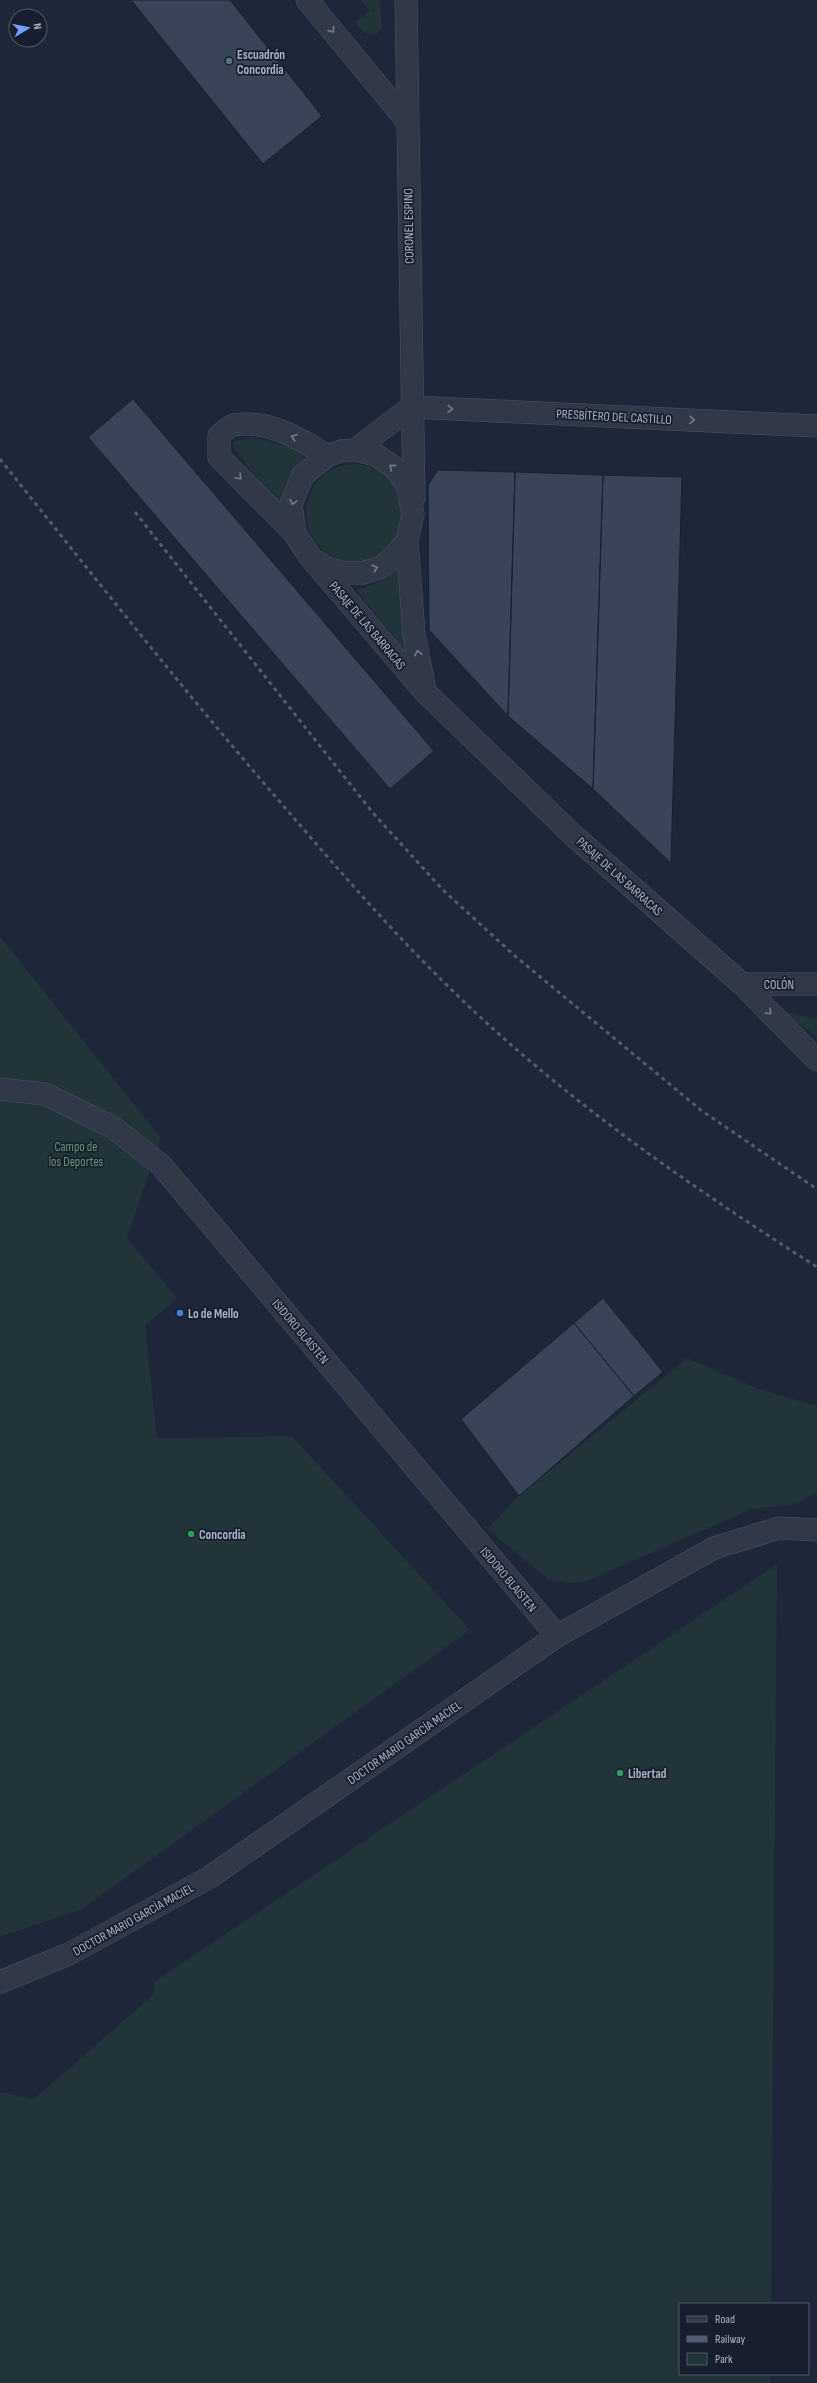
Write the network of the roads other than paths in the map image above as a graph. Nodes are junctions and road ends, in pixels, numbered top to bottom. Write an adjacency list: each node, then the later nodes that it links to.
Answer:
1 (307, 0): 3 (street, one-way to 3)
2 (406, 0): 3 (street, CORONEL ESPINO)
3 (407, 120): 4 (street, CORONEL ESPINO)
4 (411, 407): 5 (street, PRESBÍTERO DEL CASTILLO, one-way to 5); 6 (street, PASAJE DE LAS BARRACAS); 7 (street, CORONEL ESPINO)
5 (817, 426)
6 (355, 450): 8 (street, PASAJE DE LAS BARRACAS); 9 (street, PASAJE DE LAS BARRACAS, one-way to 6)
7 (414, 451): 9 (street, PASAJE DE LAS BARRACAS)
8 (327, 456): 10 (street, PASAJE DE LAS BARRACAS, one-way to 10); 10 (street, PASAJE DE LAS BARRACAS, one-way to 10)
9 (413, 514): 11 (street, PASAJE DE LAS BARRACAS)
10 (295, 534): 12 (street, PASAJE DE LAS BARRACAS)
11 (407, 541): 12 (street, PASAJE DE LAS BARRACAS, one-way to 11); 13 (street, PASAJE DE LAS BARRACAS, one-way to 11)
12 (311, 558): 13 (street, PASAJE DE LAS BARRACAS)
13 (425, 692): 14 (street, PASAJE DE LAS BARRACAS)
14 (742, 984): 15 (street, COLÓN); 16 (street, PASAJE DE LAS BARRACAS, one-way to 16)
15 (817, 984)
16 (817, 1060)
17 (0, 1089): 19 (street, ISIDORO BLAISTEN)
18 (817, 1530): 19 (street, DOCTOR MARIO GARCÍA MACIEL)
19 (557, 1636): 20 (street, DOCTOR MARIO GARCÍA MACIEL)
20 (0, 1982)

